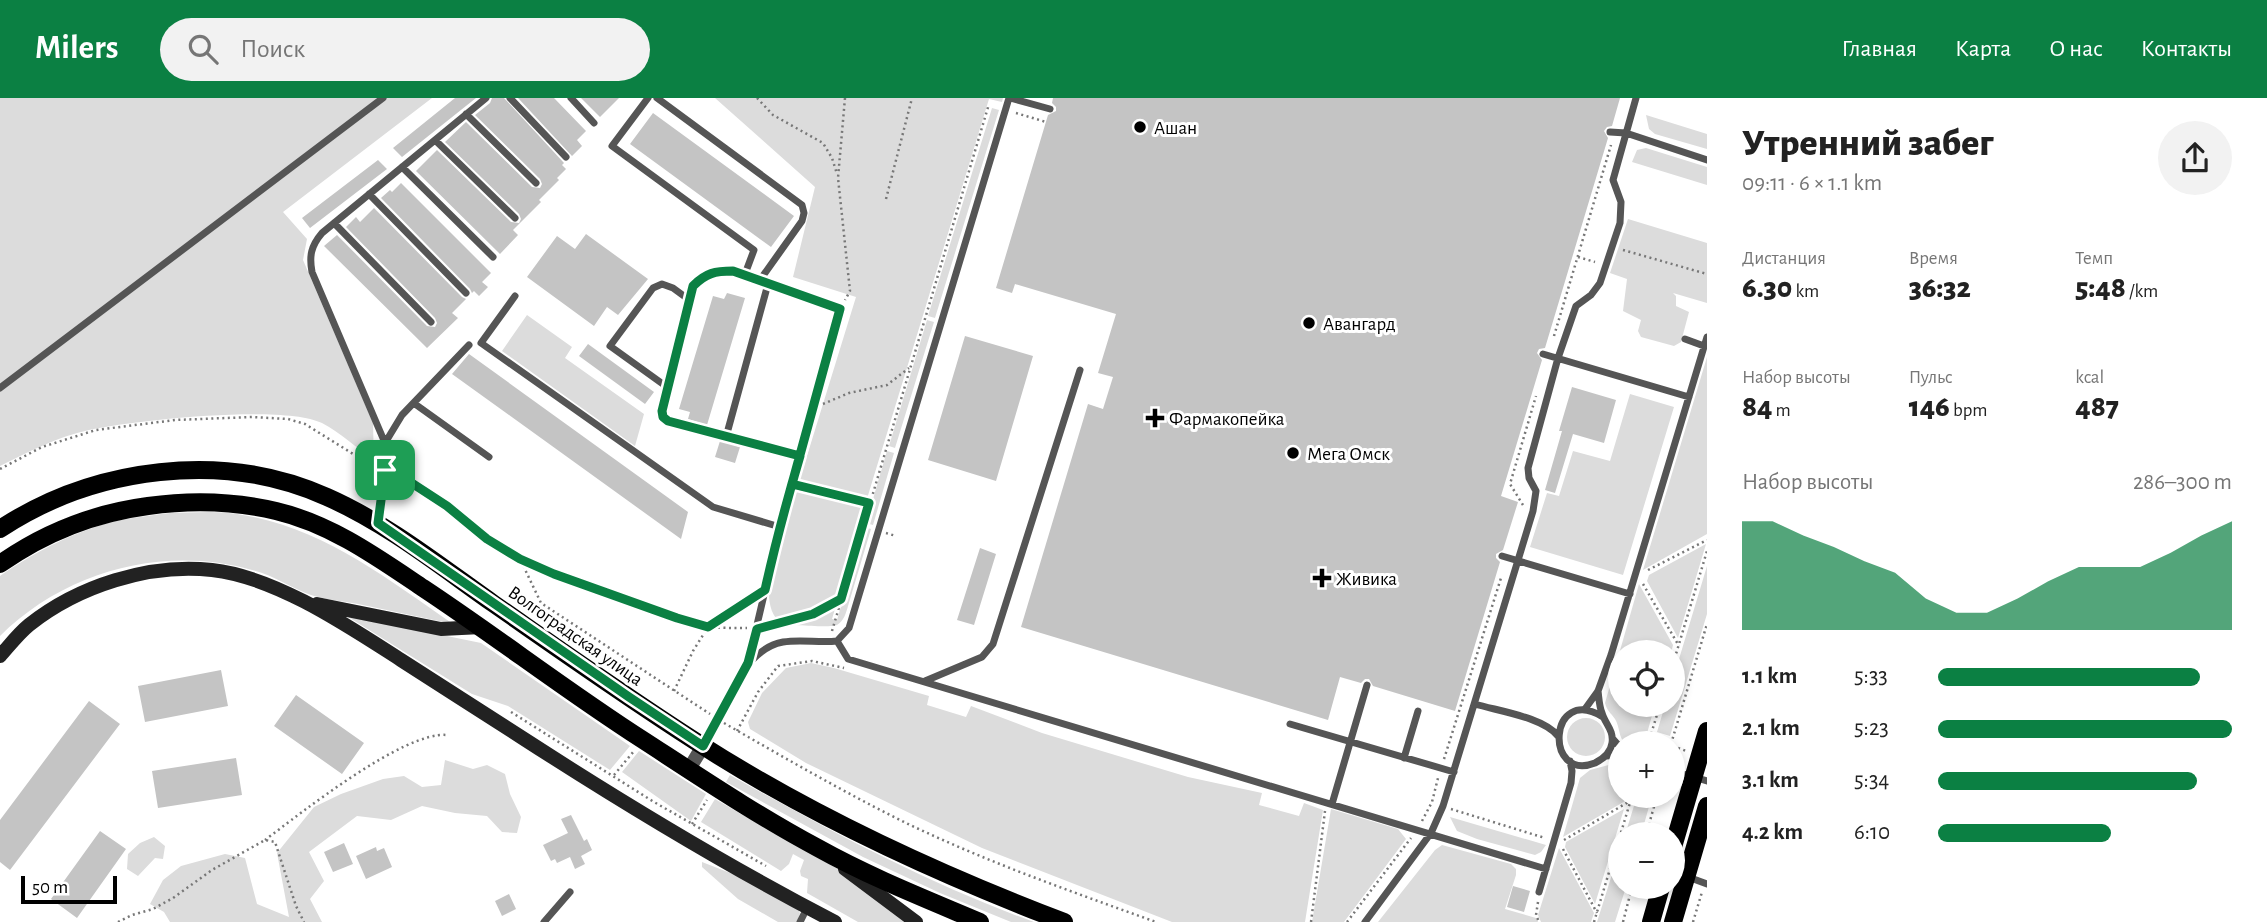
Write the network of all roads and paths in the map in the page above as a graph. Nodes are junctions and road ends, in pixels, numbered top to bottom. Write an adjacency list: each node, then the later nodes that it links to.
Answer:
1 (383, 98): 52 (lane)
2 (486, 98): 15 (lane)
3 (510, 98): 21 (lane)
4 (571, 98): 16 (lane)
5 (648, 98): 34 (lane)
6 (657, 98): 36 (lane)
7 (757, 98): 24 (path)
8 (845, 98): 24 (path)
9 (912, 98): 27 (path)
10 (1009, 98): 13 (lane); 87 (lane)
11 (1636, 98): 19 (lane)
12 (989, 104): 49 (path)
13 (1050, 109)
14 (1013, 112): 17 (path)
15 (466, 114): 20 (lane); 25 (lane)
16 (594, 122)
17 (1046, 122)
18 (1612, 133): 19 (lane); 32 (path)
19 (1626, 133): 22 (lane); 33 (lane)
20 (435, 140): 23 (lane); 28 (lane)
21 (566, 157)
22 (1707, 160)
23 (402, 167): 26 (lane); 31 (lane)
24 (838, 178): 41 (path)
25 (536, 183)
26 (369, 194): 29 (lane); 38 (lane)
27 (886, 199)
28 (515, 218)
29 (334, 223): 42 (lane); 58 (lane)
30 (1617, 248): 35 (path)
31 (493, 257)
32 (1578, 257): 33 (path); 47 (path)
33 (1606, 265): 48 (lane)
34 (745, 274): 36 (lane); 40 (lane)
35 (1707, 274)
36 (760, 280): 37 (lane)
37 (768, 284): 41 (lane); 57 (lane)
38 (466, 293)
39 (515, 296): 67 (lane)
40 (688, 299): 51 (lane); 51 (lane)
41 (840, 309): 56 (lane)
42 (432, 322)
43 (1707, 337): 46 (lane)
44 (1685, 339): 46 (lane)
45 (469, 345): 55 (lane)
46 (1704, 346): 54 (lane)
47 (1546, 354): 48 (lane)
48 (1558, 358): 54 (lane); 73 (lane)
49 (909, 368): 56 (path); 64 (path)
50 (1080, 370): 91 (lane)
51 (667, 387): 57 (lane)
52 (0, 388)
53 (1537, 394): 65 (path)
54 (1689, 397): 78 (lane)
55 (415, 404): 58 (lane); 60 (lane)
56 (813, 409): 59 (lane)
57 (726, 437): 59 (lane)
58 (385, 443): 62 (lane)
59 (800, 456): 63 (lane)
60 (489, 457)
61 (0, 469): 62 (path)
62 (385, 470): 66 (lane); 72 (path)
63 (792, 484): 64 (path); 67 (lane)
64 (869, 503): 79 (path)
65 (1524, 505)
66 (378, 523): 68 (main road, Волгоградская улица); 111 (main road, Волгоградская улица)
67 (780, 527): 77 (lane)
68 (0, 529)
69 (1707, 540): 75 (path)
70 (1707, 551): 86 (path)
71 (1504, 557): 73 (lane); 121 (path)
72 (520, 559): 83 (path); 93 (path)
73 (1516, 561): 78 (lane); 95 (lane)
74 (0, 565): 82 (main road)
75 (1644, 572)
76 (1641, 580): 85 (path)
77 (765, 590): 83 (path); 84 (lane)
78 (1630, 594): 94 (lane)
79 (841, 599): 84 (path); 87 (path)
80 (305, 602): 82 (main road); 88 (main road); 149 (main road)
81 (1707, 624): 106 (path)
82 (482, 627): 120 (main road)
83 (708, 627): 84 (path); 93 (path)
84 (757, 629): 89 (lane)
85 (1676, 640)
86 (1681, 640)
87 (833, 641): 89 (lane); 91 (lane)
88 (0, 656)
89 (748, 663): 101 (lane)
90 (853, 671): 104 (path)
91 (924, 682): 128 (lane)
92 (1367, 685): 110 (lane)
93 (674, 691): 101 (path)
94 (1598, 691): 96 (lane); 100 (lane)
95 (1475, 704): 102 (lane); 122 (lane)
96 (1585, 709): 99 (lane); 100 (lane)
97 (1418, 711): 117 (lane)
98 (511, 712): 123 (path)
99 (1567, 717): 102 (lane); 109 (lane)
100 (1603, 717): 105 (lane)
101 (717, 719): 104 (path); 111 (lane)
102 (1541, 723): 109 (lane)
103 (1290, 724): 110 (lane)
104 (737, 731): 159 (path)
105 (1611, 731)
106 (1675, 731)
107 (1707, 731): 124 (main road)
108 (447, 735): 138 (path)
109 (1558, 736): 118 (lane)
110 (1350, 742): 117 (lane); 128 (lane)
111 (703, 746): 120 (street); 158 (main road, Волгоградская улица)
112 (1685, 750): 115 (path)
113 (634, 751): 123 (path)
114 (1608, 751): 116 (lane)
115 (1691, 752)
116 (1606, 756): 119 (lane)
117 (1404, 758): 121 (lane)
118 (1570, 761): 119 (lane); 125 (lane)
119 (1586, 765): 125 (lane)
120 (689, 769): 140 (main road)
121 (1441, 769): 122 (lane); 133 (path)
122 (1454, 772): 129 (lane)
123 (613, 776): 126 (path); 135 (path)
124 (1700, 779): 134 (main road)
125 (1571, 783): 139 (lane)
126 (608, 784)
127 (709, 797): 135 (path)
128 (1332, 804): 136 (lane); 160 (path)
129 (1443, 806): 137 (lane); 139 (path)
130 (1707, 806): 143 (main road)
131 (1616, 808): 139 (path)
132 (1628, 808): 150 (path)
133 (1425, 816)
134 (1683, 822)
135 (692, 824): 141 (path)
136 (1418, 830): 137 (lane); 161 (path)
137 (1431, 833): 142 (lane); 162 (lane)
138 (265, 840): 151 (path); 152 (path)
139 (1559, 842): 142 (lane); 150 (path)
140 (819, 849): 156 (main road); 157 (main road)
141 (766, 866)
142 (1546, 869): 146 (lane)
143 (1686, 877): 144 (lane); 167 (main road)
144 (1706, 884): 168 (path)
145 (570, 892): 153 (lane)
146 (1539, 892): 163 (path)
147 (1629, 899): 165 (path)
148 (1658, 899): 166 (main road)
149 (807, 908): 154 (lane); 155 (main road)
150 (1597, 913): 164 (path)
151 (118, 922)
152 (304, 922)
153 (544, 922)
154 (800, 922)
155 (835, 922)
156 (916, 922)
157 (981, 922)
158 (1064, 922)
159 (1156, 922)
160 (1311, 922)
161 (1348, 922)
162 (1365, 922)
163 (1539, 922)
164 (1594, 922)
165 (1623, 922)
166 (1651, 922)
167 (1673, 922)
168 (1693, 922)

